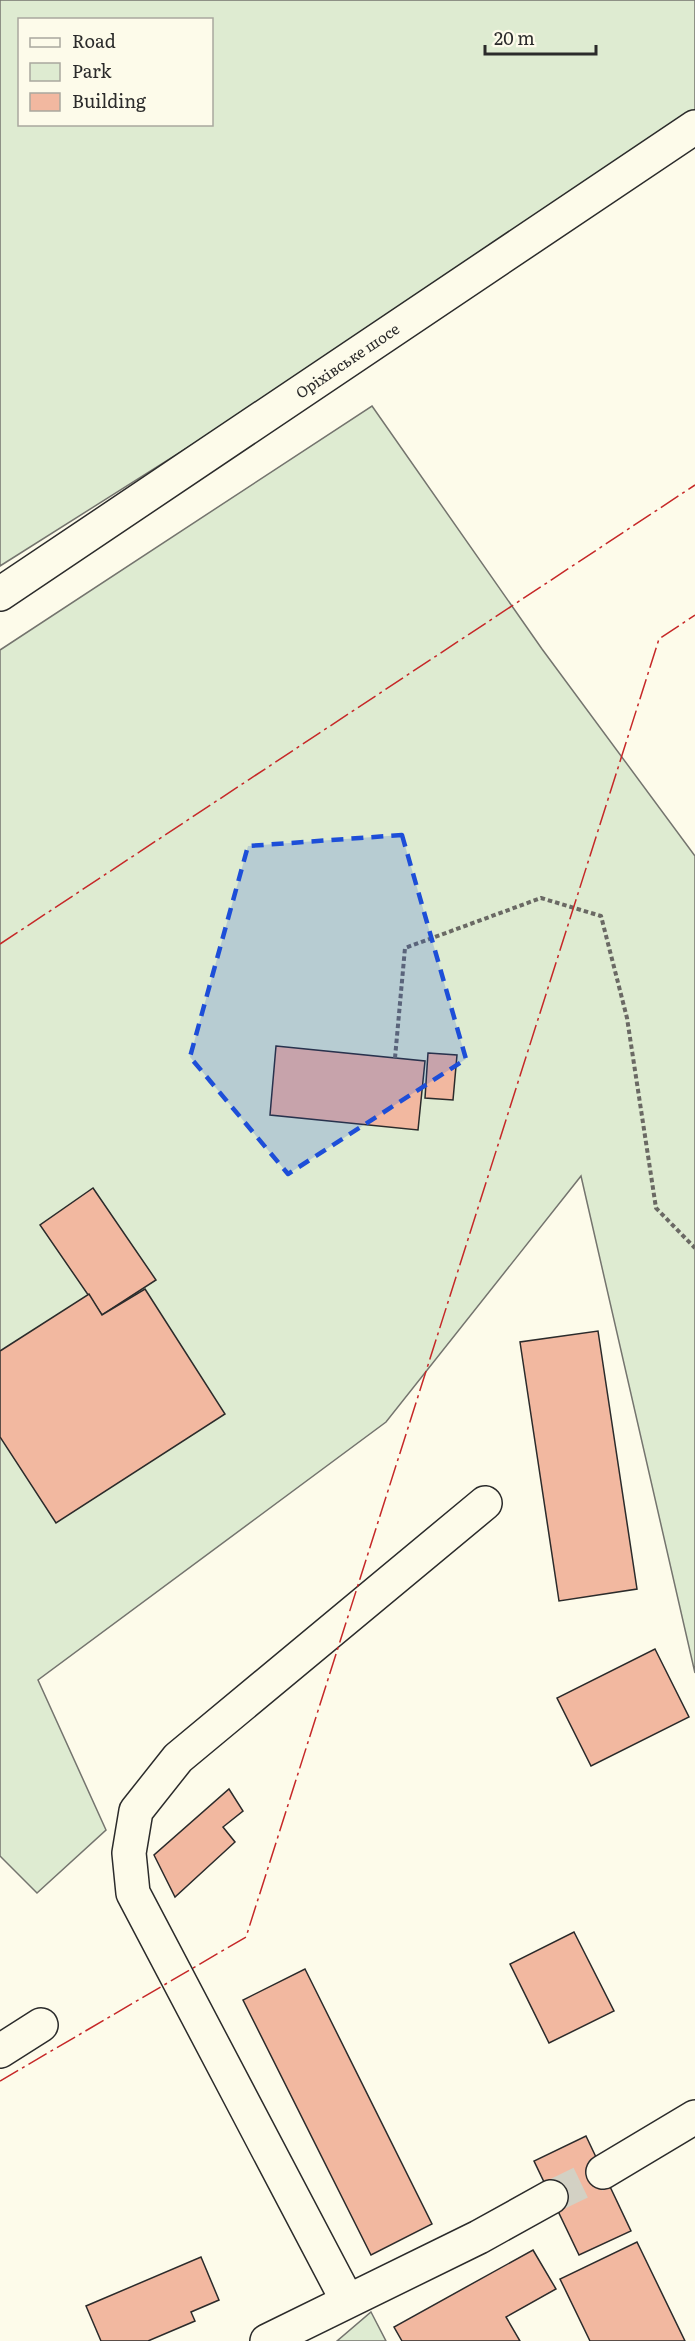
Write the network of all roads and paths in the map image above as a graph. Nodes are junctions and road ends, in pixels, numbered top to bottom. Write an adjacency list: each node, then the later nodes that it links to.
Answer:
1 (695, 127): 2 (main road, Оріхівське шосе)
2 (0, 594)
3 (395, 1058): 4 (path)
4 (695, 1248)
5 (485, 1503): 11 (main road)
6 (41, 2025): 7 (main road)
7 (0, 2051)
8 (695, 2117): 9 (main road)
9 (603, 2172)
10 (552, 2197): 11 (main road)
11 (347, 2300): 12 (main road)
12 (267, 2341)

